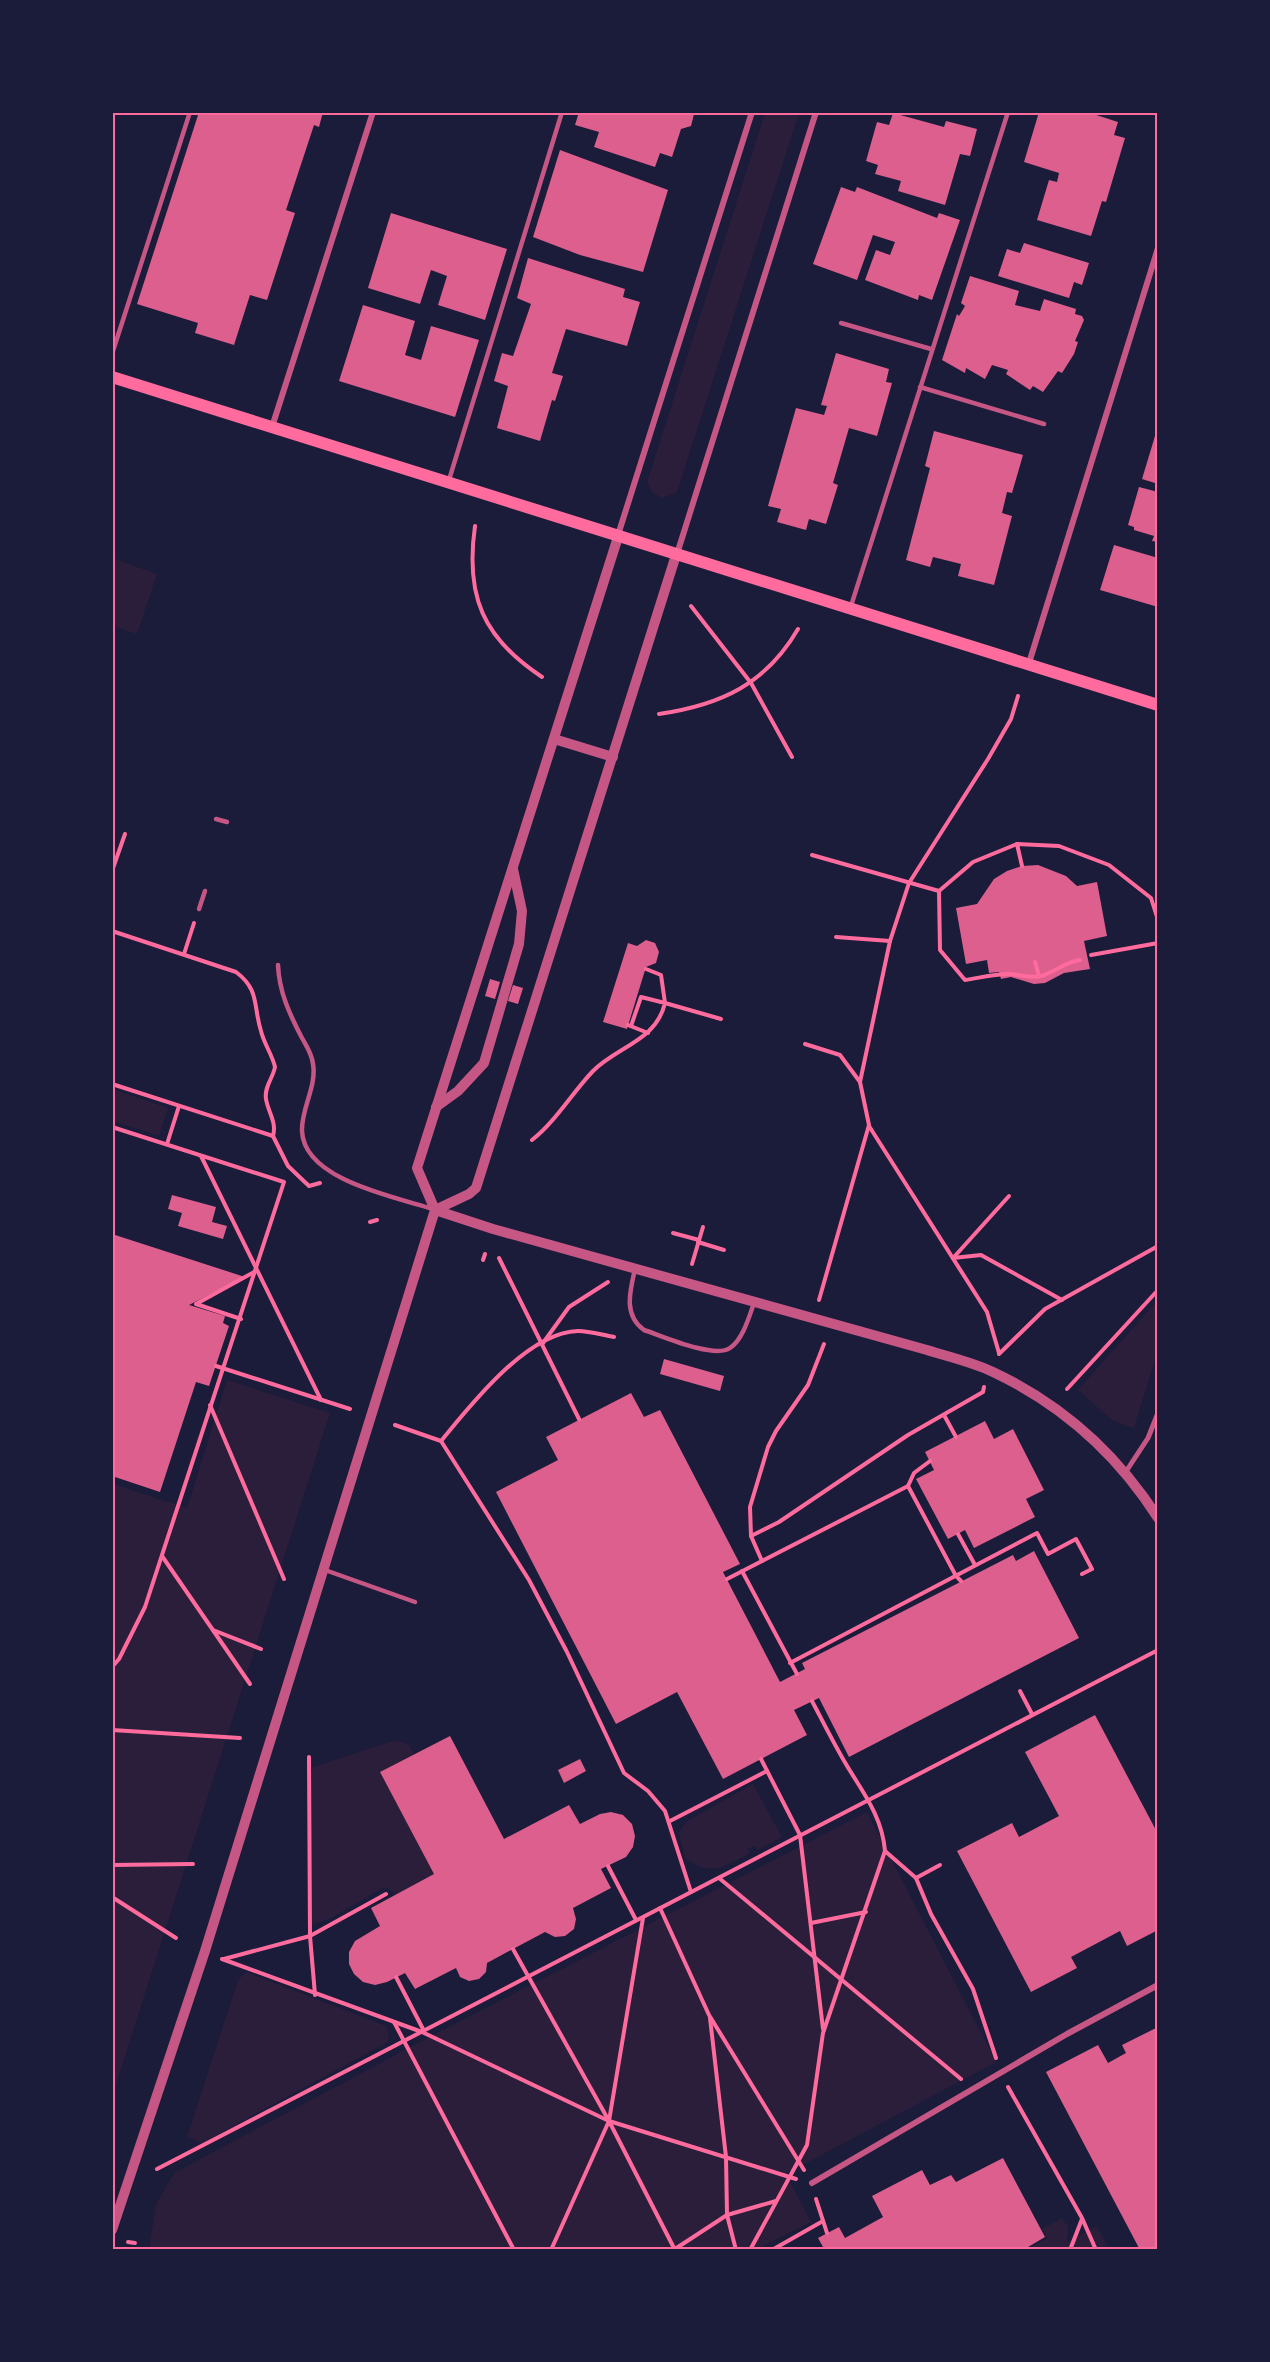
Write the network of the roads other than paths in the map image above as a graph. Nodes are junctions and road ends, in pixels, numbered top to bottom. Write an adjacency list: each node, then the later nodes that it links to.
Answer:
1 (190, 112): 10 (lane)
2 (373, 112): 14 (street)
3 (562, 112): 15 (lane)
4 (752, 112): 16 (street)
5 (816, 112): 17 (street)
6 (1008, 112): 9 (lane)
7 (1158, 248): 19 (street)
8 (841, 323): 9 (lane)
9 (931, 350): 12 (lane)
10 (112, 354)
11 (112, 377): 14 (main road)
12 (920, 387): 13 (lane); 18 (lane)
13 (1044, 424)
14 (272, 427): 15 (main road)
15 (448, 483): 16 (main road)
16 (618, 537): 17 (main road); 21 (street)
17 (676, 555): 18 (main road); 22 (street)
18 (850, 609): 19 (main road)
19 (1029, 663): 20 (main road)
20 (1158, 705)
21 (554, 739): 22 (street); 25 (street)
22 (613, 757): 30 (street)
23 (216, 819): 24 (lane)
24 (227, 822)
25 (513, 869): 29 (street); 29 (street)
26 (205, 891): 27 (lane)
27 (199, 909)
28 (278, 965): 30 (lane)
29 (436, 1107): 30 (street)
30 (435, 1210): 31 (street); 36 (street)
31 (635, 1269): 32 (street); 32 (lane)
32 (754, 1303): 34 (street)
33 (1158, 1413): 34 (street)
34 (1125, 1473): 35 (street)
35 (1158, 1518)
36 (325, 1570): 37 (lane); 40 (street)
37 (415, 1602)
38 (1158, 1985): 39 (street)
39 (812, 2183)
40 (112, 2230)

